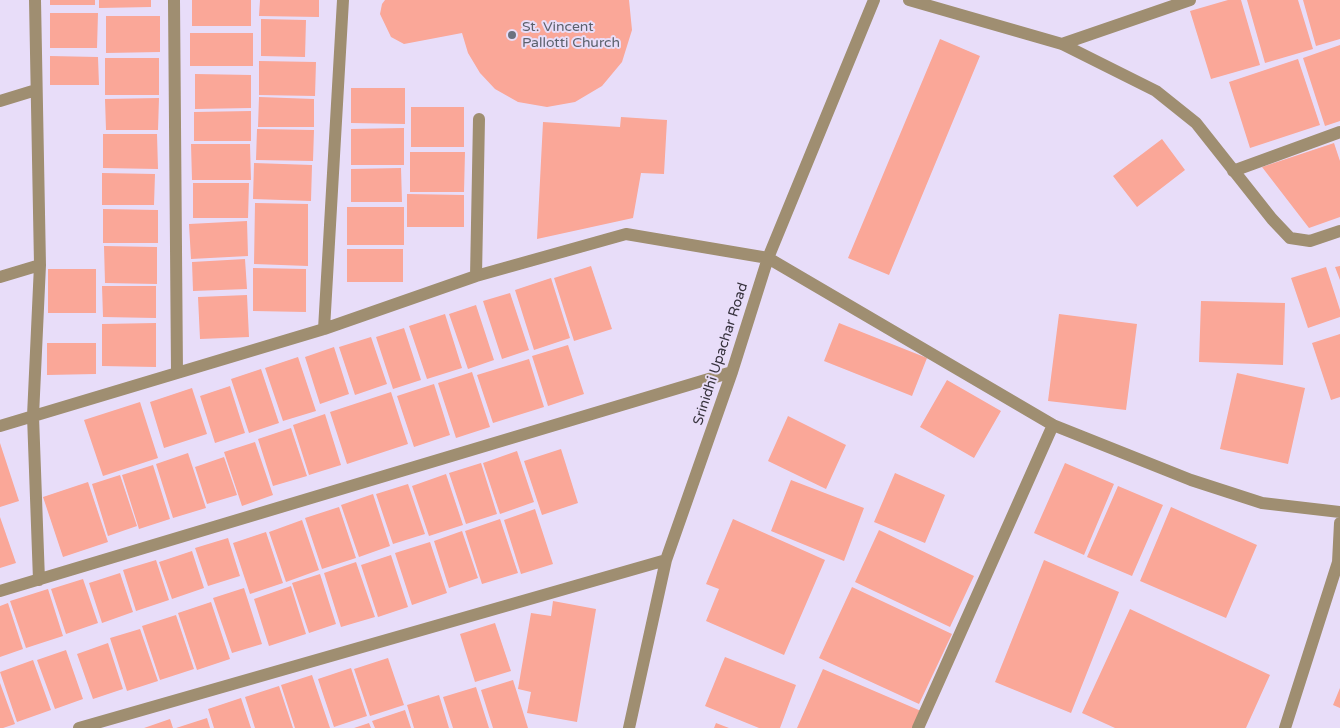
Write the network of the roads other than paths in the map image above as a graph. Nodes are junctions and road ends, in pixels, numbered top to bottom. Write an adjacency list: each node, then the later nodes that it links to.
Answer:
1 (35, 0): 8 (street)
2 (174, 0): 19 (street)
3 (343, 0): 18 (street)
4 (874, 0): 14 (street, Srinidhi Upachar Road)
5 (909, 0): 7 (street)
6 (1190, 0): 7 (street)
7 (1062, 44): 12 (street)
8 (36, 90): 9 (street); 15 (street)
9 (0, 101)
10 (478, 119): 16 (street)
11 (1340, 132): 12 (street)
12 (1233, 171): 13 (street)
13 (1340, 231)
14 (768, 258): 16 (street); 20 (street, Srinidhi Upachar Road); 22 (street)
15 (40, 265): 17 (street); 21 (street)
16 (476, 276): 18 (street)
17 (0, 277)
18 (324, 329): 19 (street)
19 (177, 372): 21 (street)
20 (732, 372): 26 (street, Srinidhi Upachar Road); 28 (street)
21 (33, 416): 23 (street); 28 (street)
22 (1053, 425): 24 (street); 32 (street)
23 (0, 426)
24 (1340, 512)
25 (1340, 523): 27 (street)
26 (666, 560): 30 (street); 31 (street, Srinidhi Upachar Road)
27 (1339, 562): 33 (street)
28 (39, 580): 29 (street)
29 (0, 591)
30 (79, 728)
31 (629, 728)
32 (918, 728)
33 (1285, 728)

